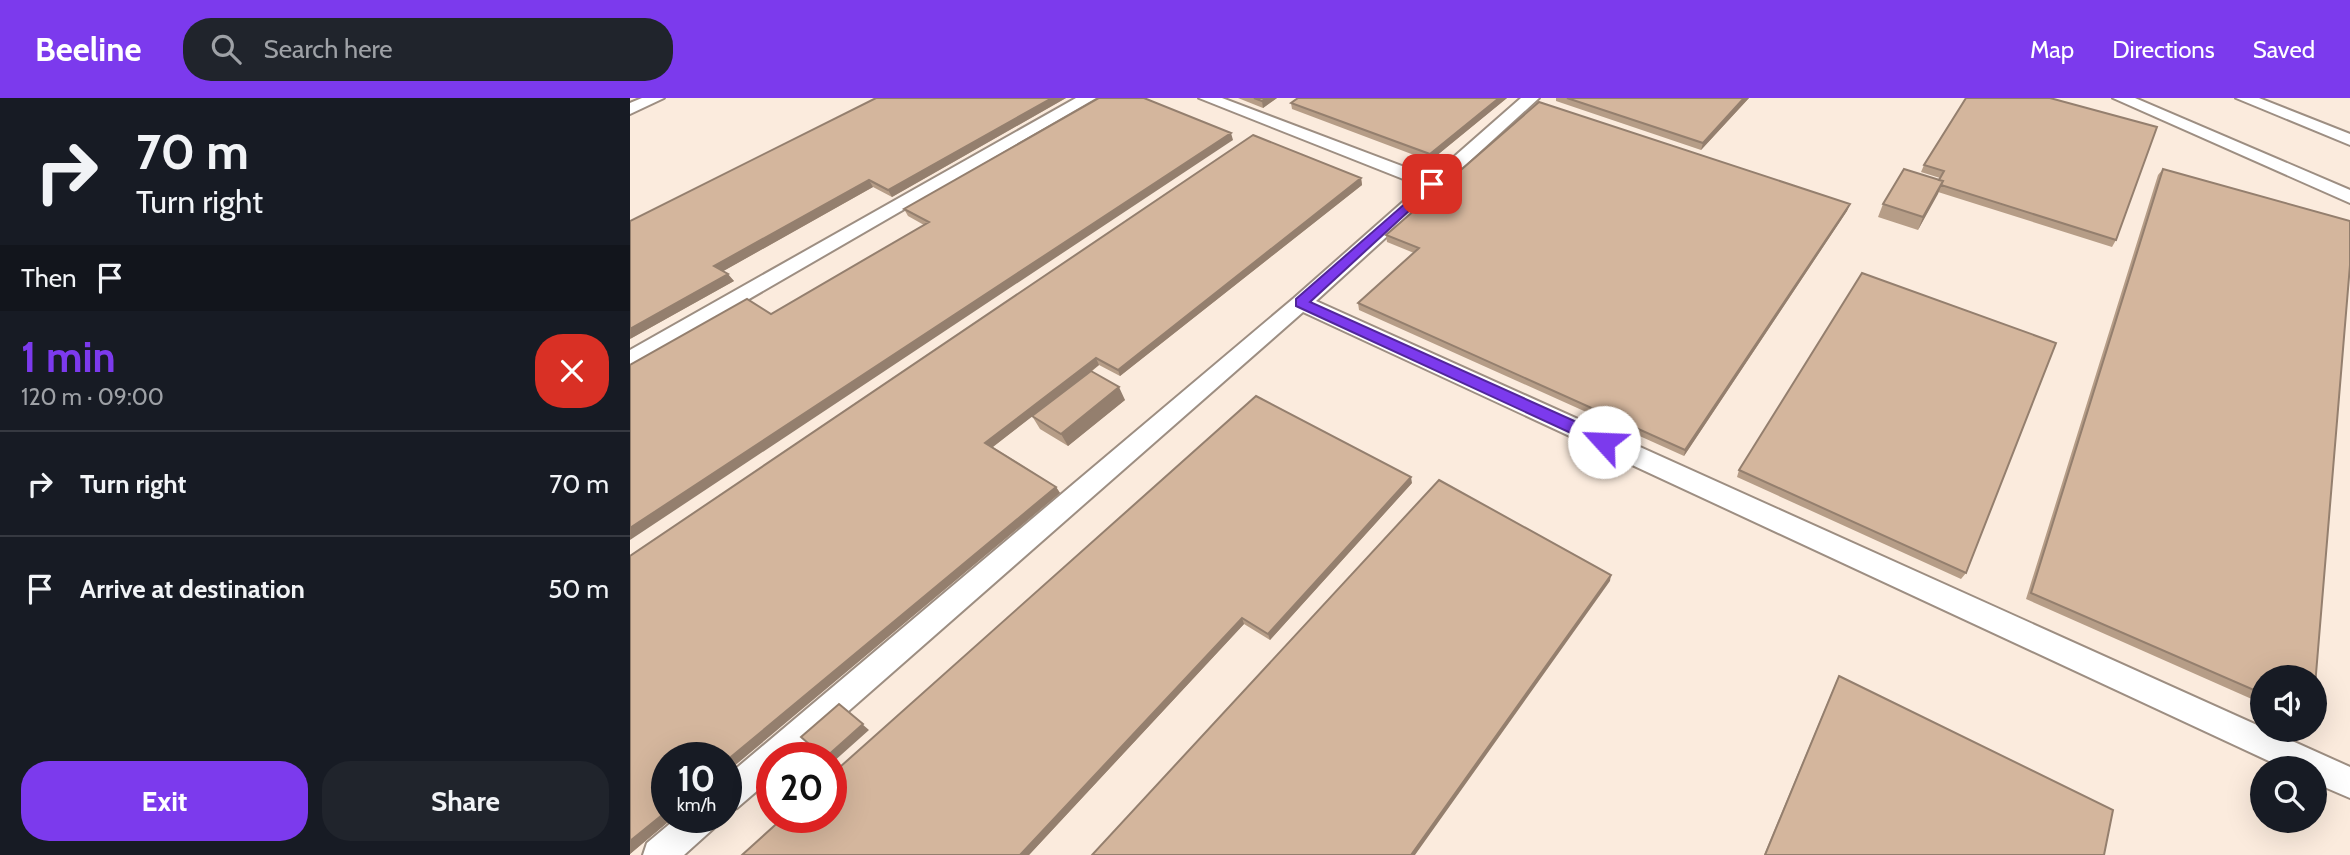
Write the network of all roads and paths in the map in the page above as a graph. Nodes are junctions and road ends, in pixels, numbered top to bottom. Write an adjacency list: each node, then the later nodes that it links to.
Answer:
1 (656, 98): 7 (lane)
2 (1088, 98): 12 (lane)
3 (1207, 98): 9 (lane)
4 (1531, 98): 9 (lane)
5 (2121, 98): 10 (lane)
6 (2244, 98): 8 (lane)
7 (630, 109)
8 (2350, 140)
9 (1432, 184): 11 (lane)
10 (2350, 197)
11 (1301, 303): 13 (lane); 16 (lane)
12 (630, 360)
13 (791, 742)
14 (756, 772): 15 (lane)
15 (742, 783)
16 (2350, 783)
17 (684, 833): 18 (lane)
18 (659, 855)

